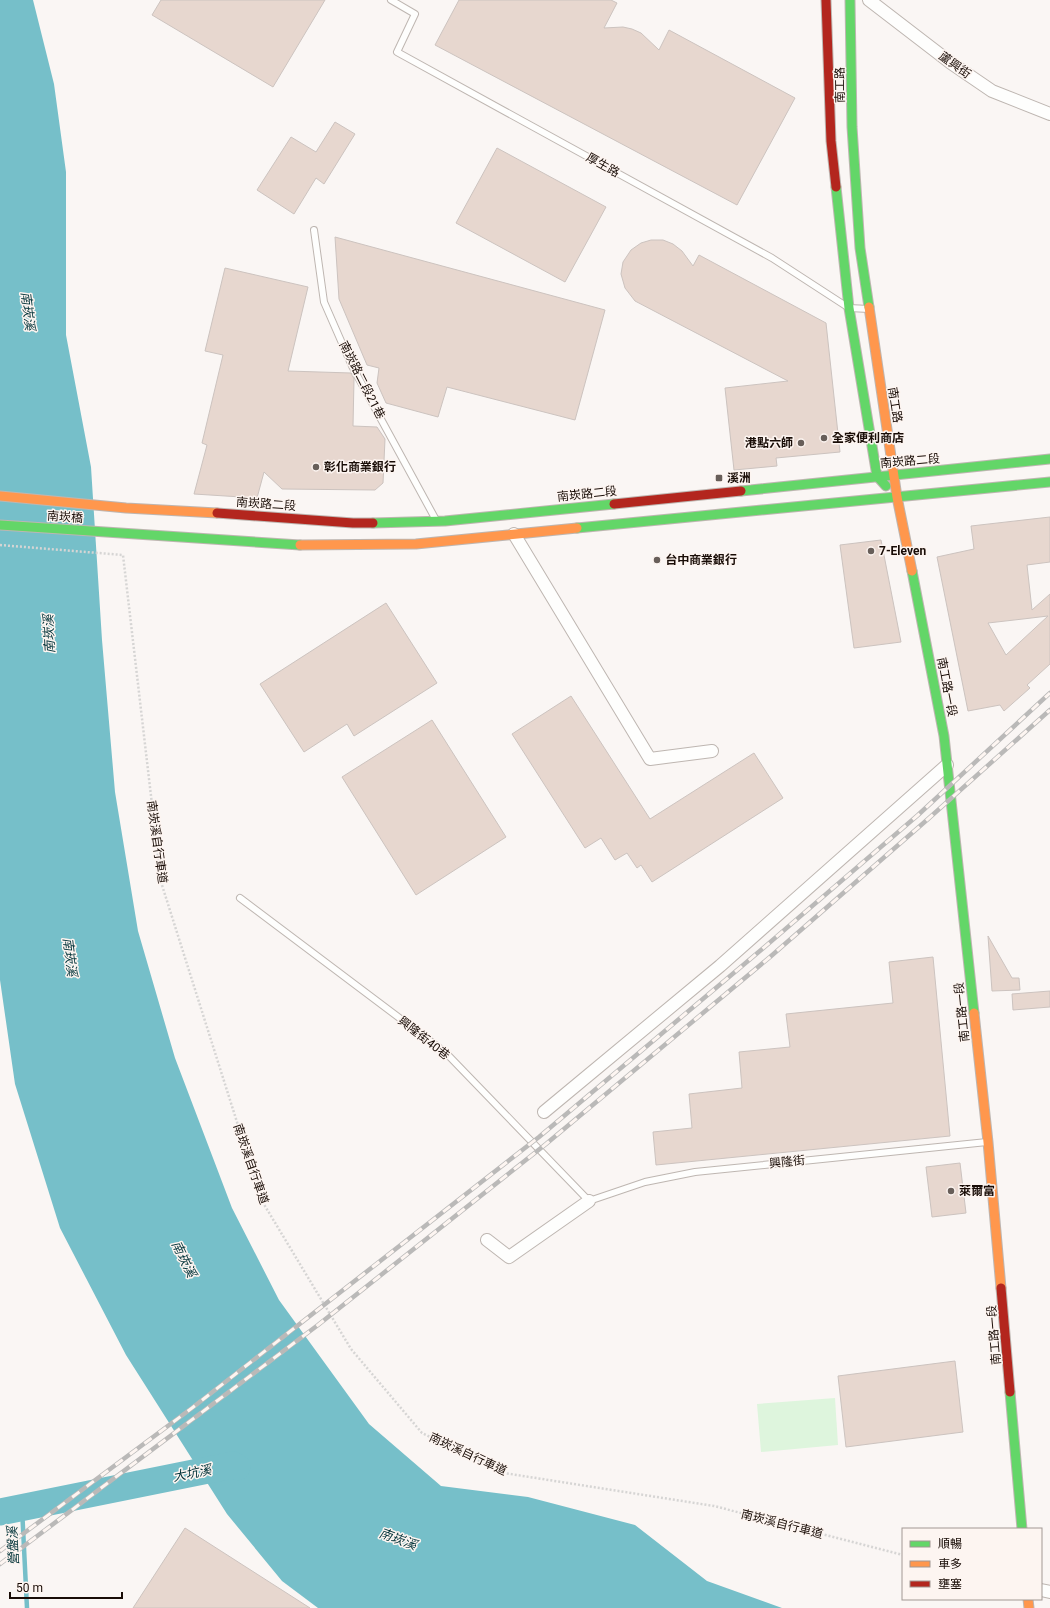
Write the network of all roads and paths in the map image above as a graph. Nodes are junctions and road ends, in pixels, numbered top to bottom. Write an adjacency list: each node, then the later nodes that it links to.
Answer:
1 (391, 0): 7 (lane, 厚生路)
2 (826, 0): 7 (main road, 南工路)
3 (850, 0): 8 (main road, 南工路)
4 (869, 0): 5 (street, 蘆興街)
5 (1050, 114)
6 (314, 230): 16 (lane, 南崁路二段21巷)
7 (849, 308): 8 (lane, 厚生路); 11 (main road, 南工路)
8 (868, 309): 10 (main road, 南工路)
9 (1050, 459): 10 (main road, 南崁路二段)
10 (894, 475): 11 (main road, 南崁路二段); 14 (main road, 南工路)
11 (877, 476): 14 (main road); 16 (main road, 南崁路二段)
12 (1050, 482): 14 (main road)
13 (0, 496): 15 (main road, 南崁橋)
14 (897, 497): 18 (main road); 21 (main road, 南工路一段)
15 (126, 508): 16 (main road, 南崁路二段)
16 (436, 521)
17 (0, 525): 18 (main road, 南崁橋)
18 (514, 534): 20 (street)
19 (0, 545): 28 (path, 南崁溪自行車道)
20 (712, 751)
21 (947, 765): 23 (street); 24 (main road, 南工路一段)
22 (240, 898): 25 (lane, 興隆街40巷)
23 (544, 1112)
24 (988, 1142): 25 (lane, 興隆街); 27 (main road, 南工路一段)
25 (589, 1201): 26 (street)
26 (487, 1240)
27 (1022, 1528)
28 (902, 1555)

